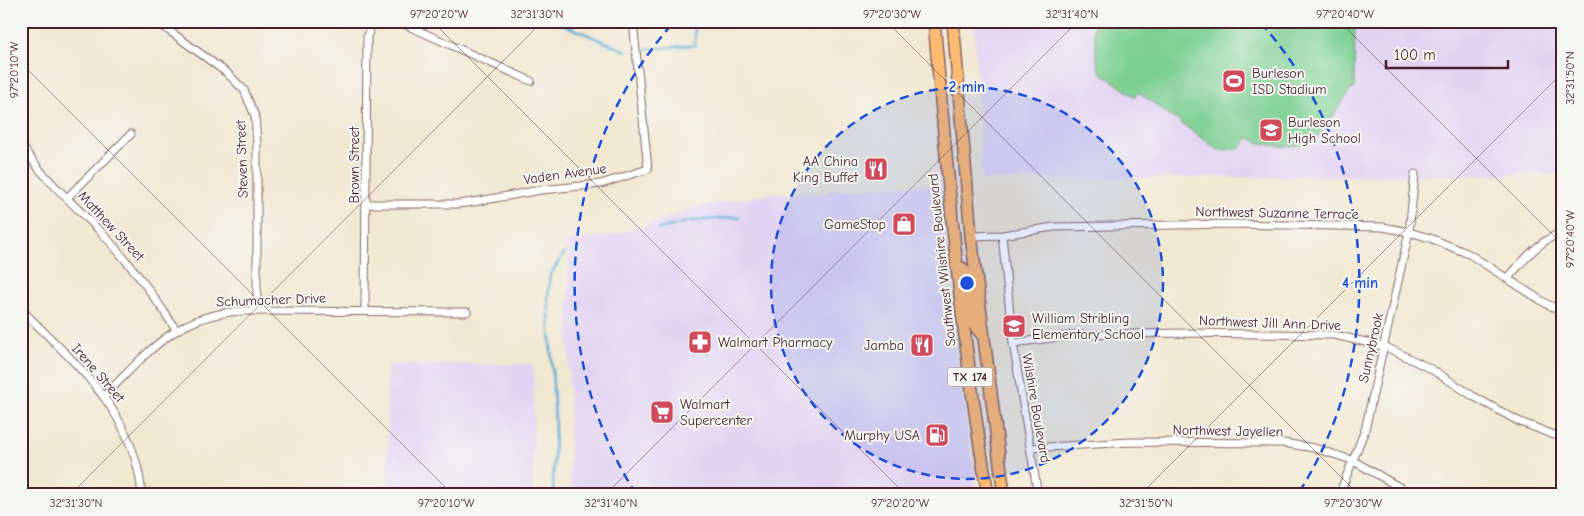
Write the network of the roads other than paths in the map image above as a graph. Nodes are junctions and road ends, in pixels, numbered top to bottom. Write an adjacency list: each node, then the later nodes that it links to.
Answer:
1 (156, 21): 22 (street, Steven Street)
2 (373, 21): 14 (street, Brown Street)
3 (397, 21): 7 (street)
4 (633, 21): 14 (street, Vaden Avenue)
5 (934, 21): 9 (main road, Southwest Wilshire Boulevard / TX 174)
6 (953, 21): 8 (main road, TX 174)
7 (531, 81)
8 (958, 87): 9 (main road); 18 (main road, TX 174)
9 (940, 88): 19 (main road, Southwest Wilshire Boulevard / TX 174)
10 (131, 134): 13 (street)
11 (21, 144): 13 (street, Matthew Street)
12 (1416, 174): 15 (street, Sunnybrook)
13 (67, 198): 28 (street, Matthew Street)
14 (366, 204): 23 (street, Brown Street)
15 (1409, 232): 17 (street, Northwest Suzanne Terrace); 20 (street, Northwest Suzanne Terrace); 31 (street, Sunnybrook)
16 (1563, 232): 20 (street)
17 (1002, 235): 18 (street, Northwest Suzanne Terrace); 30 (street, Wilshire Boulevard)
18 (970, 236): 29 (main road, TX 174)
19 (956, 266): 29 (main road); 37 (main road, Southwest Wilshire Boulevard / TX 174)
20 (1508, 278): 25 (street, Northwest Suzanne Terrace)
21 (21, 309): 26 (street, Irene Street)
22 (257, 311): 23 (street, Schumacher Drive); 28 (street, Schumacher Drive)
23 (366, 311): 24 (street, Schumacher Drive)
24 (467, 312)
25 (1563, 312)
26 (29, 317): 27 (street); 32 (street, Irene Street)
27 (21, 324)
28 (176, 330): 32 (street, Schumacher Drive)
29 (984, 337): 38 (main road, TX 174)
30 (1013, 344): 31 (street, Northwest Jill Ann Drive); 34 (street, Wilshire Boulevard)
31 (1384, 346): 33 (street, Northwest Jill Ann Drive); 35 (street, Sunnybrook)
32 (104, 396): 36 (street, Irene Street)
33 (1563, 436)
34 (1031, 448): 35 (street, Northwest Jayellen); 39 (street, Wilshire Boulevard)
35 (1352, 460): 40 (street, Sunnybrook); 41 (street, Northwest Jayellen)
36 (142, 495)
37 (988, 495)
38 (1004, 495)
39 (1038, 495)
40 (1339, 495)
41 (1413, 495)

